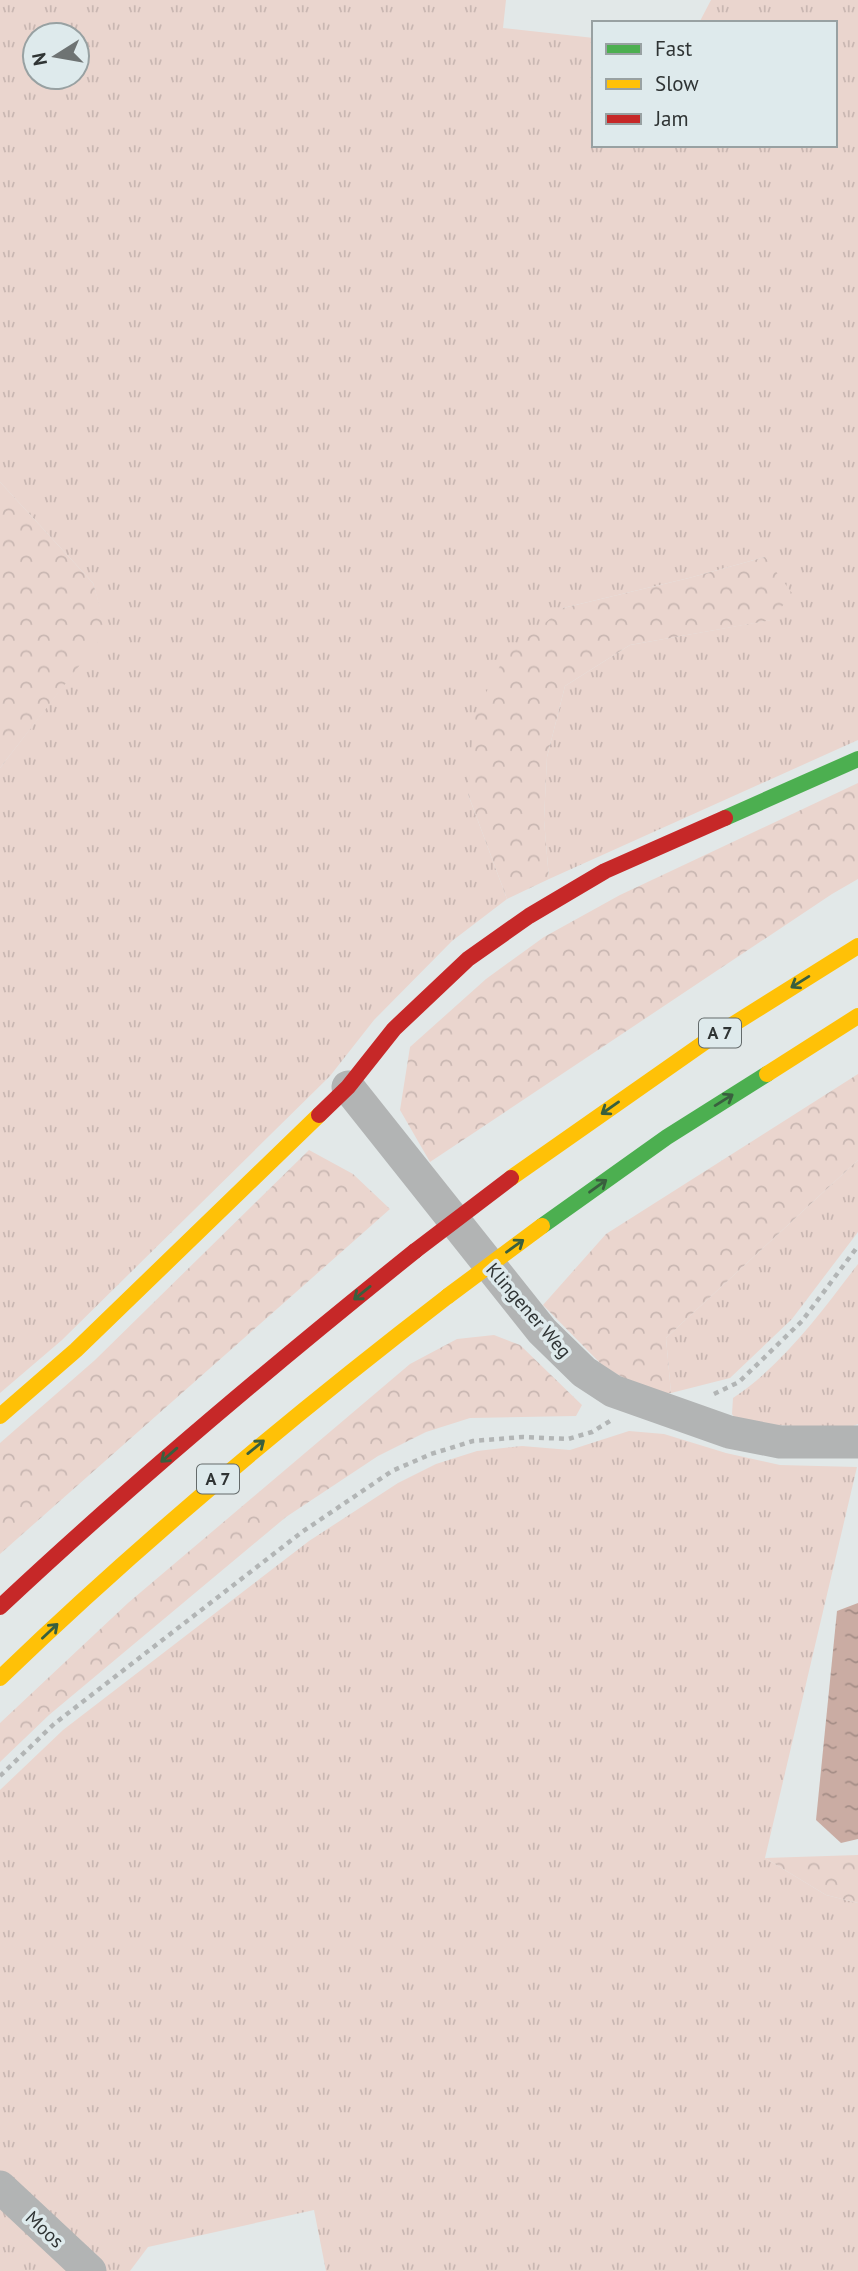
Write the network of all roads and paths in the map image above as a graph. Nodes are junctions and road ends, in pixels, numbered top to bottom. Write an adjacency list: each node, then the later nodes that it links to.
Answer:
1 (858, 759): 4 (main road)
2 (858, 946): 10 (main road, A 7, one-way to 10, bridge)
3 (858, 1016): 11 (main road, A 7, one-way to 3, bridge)
4 (348, 1087): 6 (street, Klingener Weg); 8 (main road)
5 (858, 1247): 7 (path)
6 (641, 1402): 7 (street, Klingener Weg); 12 (path)
7 (674, 1413): 9 (street, Klingener Weg)
8 (0, 1416)
9 (858, 1442)
10 (0, 1607)
11 (0, 1678)
12 (0, 1776)
13 (0, 2187): 14 (street, Moos)
14 (90, 2271)

